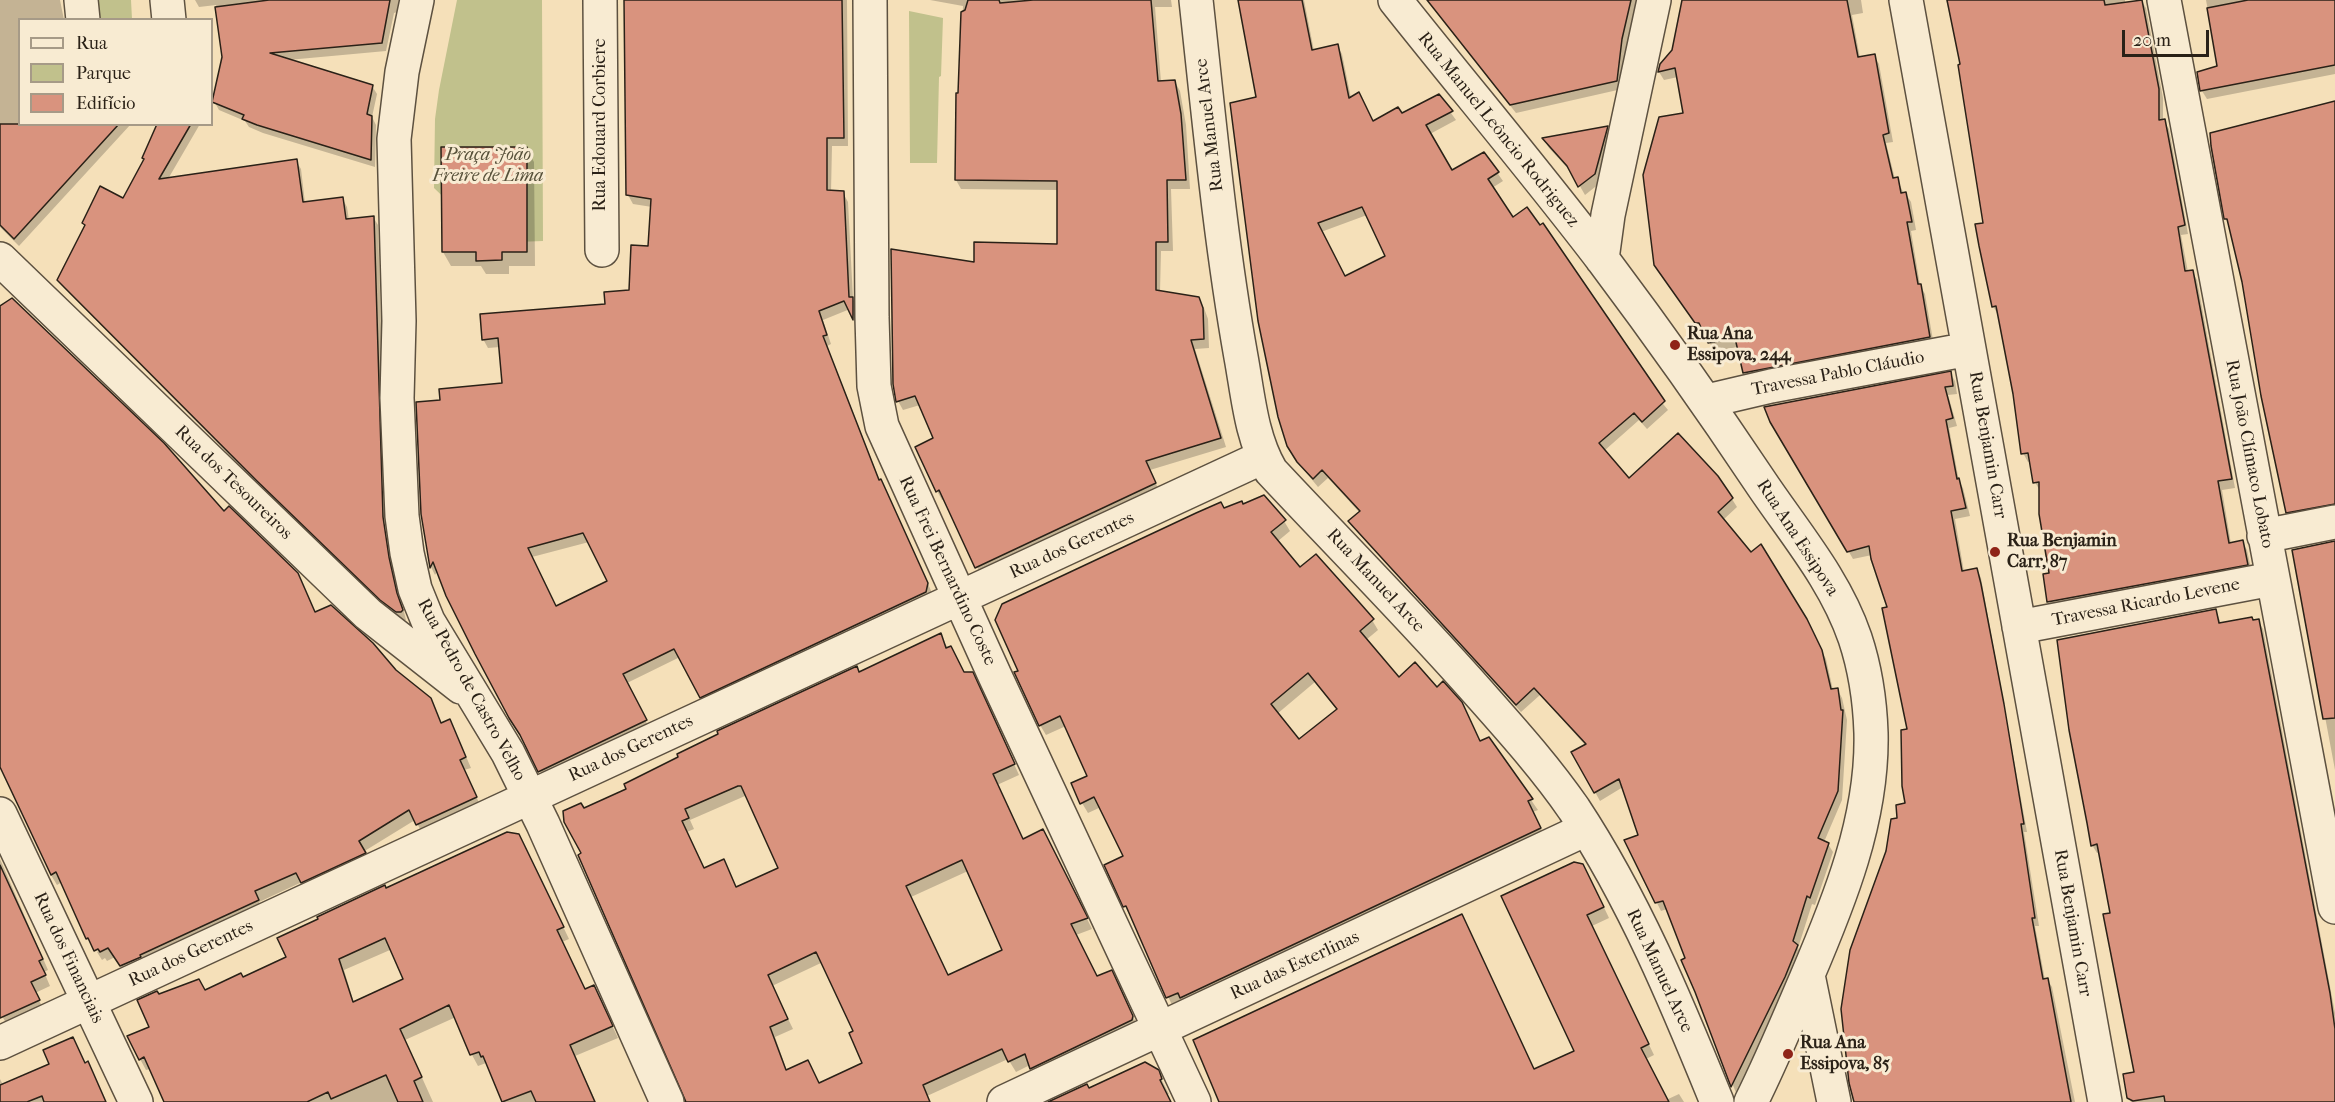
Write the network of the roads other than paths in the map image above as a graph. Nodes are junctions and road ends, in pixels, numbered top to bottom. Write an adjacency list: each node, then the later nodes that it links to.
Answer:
1 (81, 0): 11 (street)
2 (167, 0): 12 (street)
3 (417, 0): 24 (street, Rua Pedro de Castro Velho)
4 (600, 0): 13 (street, Rua Edouard Corbiere)
5 (870, 0): 22 (street, Rua Frei Bernardino Coste)
6 (1196, 0): 18 (street, Rua Manuel Arce)
7 (1395, 0): 15 (street, Rua Manuel Leôncio Rodriguez)
8 (1654, 0): 15 (street)
9 (1906, 0): 16 (street, Rua Benjamin Carr)
10 (2164, 0): 20 (street, Rua João Clímaco Lobato)
11 (83, 18)
12 (169, 18)
13 (602, 250)
14 (0, 259): 24 (street, Rua dos Tesoureiros)
15 (1602, 259): 17 (street, Rua Ana Essipova)
16 (1969, 349): 17 (street, Travessa Pablo Cláudio); 23 (street, Rua Benjamin Carr)
17 (1707, 401): 29 (street, Rua Ana Essipova)
18 (1263, 457): 22 (street, Rua dos Gerentes); 27 (street, Rua Manuel Arce)
19 (2335, 522): 20 (street)
20 (2264, 536): 21 (street, Rua João Clímaco Lobato)
21 (2272, 579): 23 (street, Travessa Ricardo Levene); 28 (street, Rua João Clímaco Lobato)
22 (960, 598): 25 (street, Rua dos Gerentes); 31 (street, Rua Frei Bernardino Coste)
23 (2019, 627): 40 (street, Rua Benjamin Carr)
24 (475, 697): 25 (street, Rua Pedro de Castro Velho)
25 (529, 796): 30 (street, Rua dos Gerentes); 34 (street, Rua Pedro de Castro Velho)
26 (0, 813): 30 (street, Rua dos Financiais)
27 (1586, 829): 31 (street, Rua das Esterlinas); 37 (street, Rua Manuel Arce)
28 (2335, 907)
29 (1808, 975): 38 (street, Rua Ana Essipova); 39 (street)
30 (89, 1002): 32 (street, Rua dos Gerentes); 33 (street, Rua dos Financiais)
31 (1160, 1029): 35 (street, Rua das Esterlinas); 36 (street, Rua Frei Bernardino Coste)
32 (0, 1043)
33 (136, 1102)
34 (667, 1102)
35 (1004, 1102)
36 (1194, 1102)
37 (1717, 1102)
38 (1750, 1102)
39 (1834, 1102)
40 (2105, 1102)

